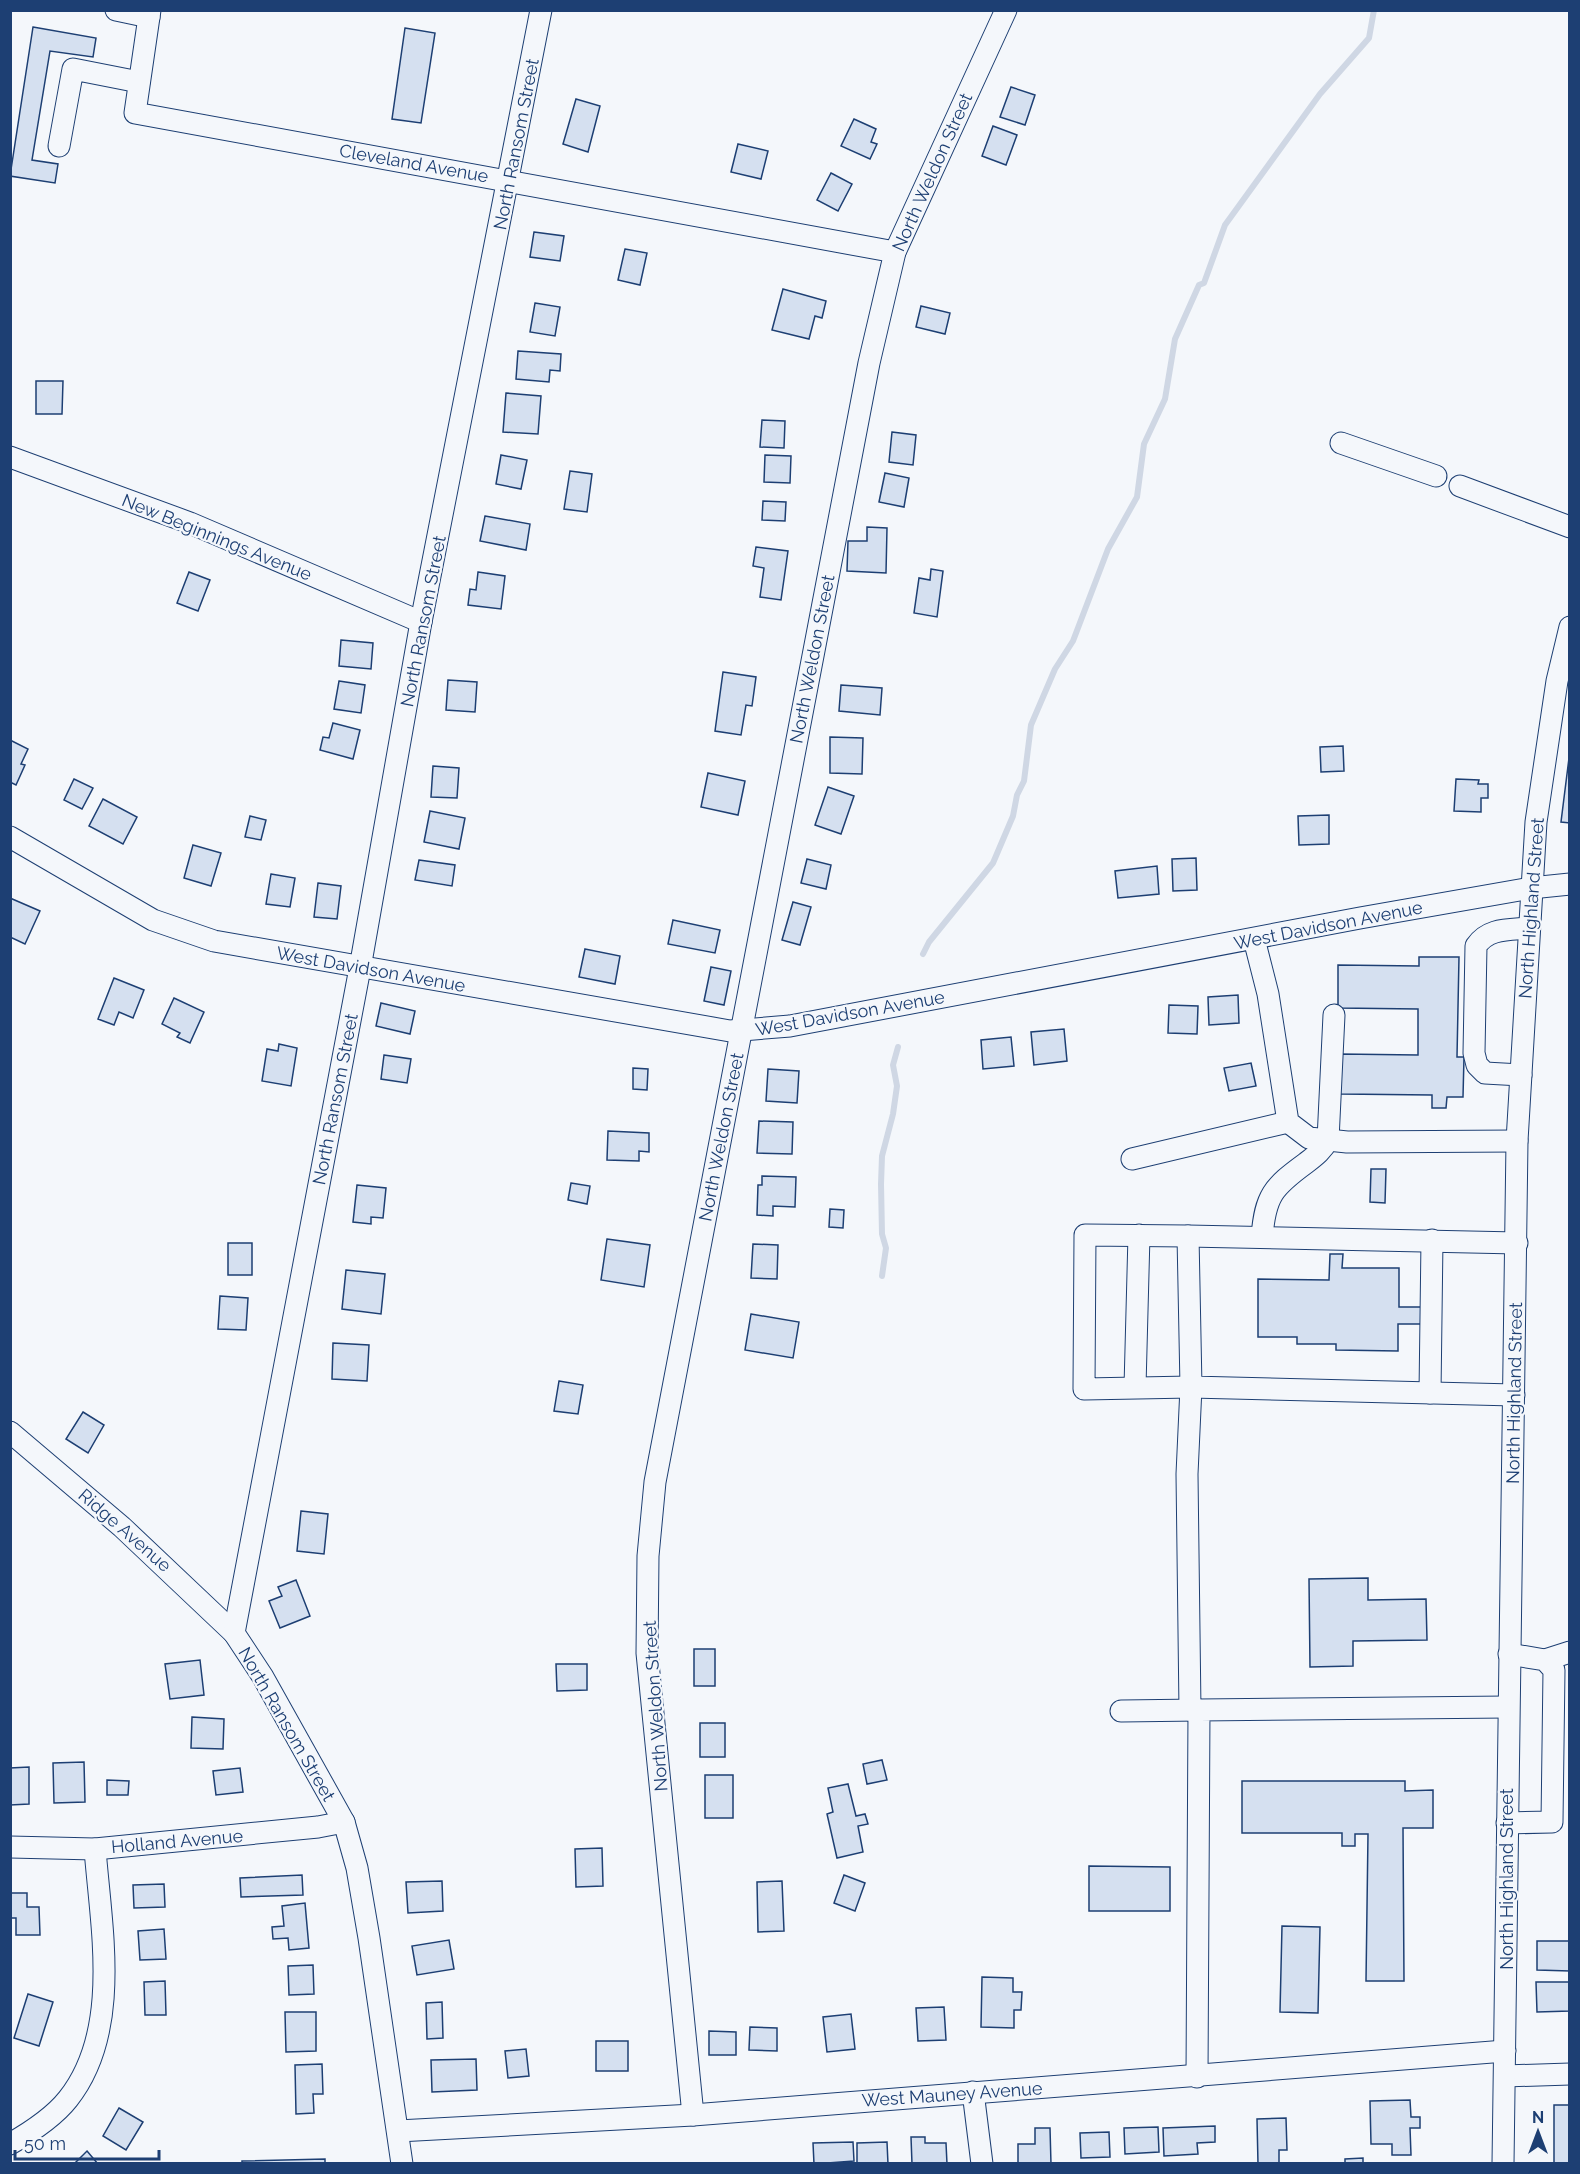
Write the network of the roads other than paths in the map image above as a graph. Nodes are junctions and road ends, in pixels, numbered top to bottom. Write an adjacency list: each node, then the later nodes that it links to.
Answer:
1 (116, 10): 4 (street)
2 (542, 10): 7 (street, North Ransom Street)
3 (1006, 10): 8 (street, North Weldon Street)
4 (149, 14): 5 (street, Cleveland Avenue)
5 (139, 82): 6 (street); 7 (street, Cleveland Avenue)
6 (59, 146)
7 (510, 180): 8 (street, Cleveland Avenue); 14 (street, North Ransom Street)
8 (894, 252): 23 (street, North Weldon Street)
9 (1341, 443): 11 (street)
10 (10, 457): 14 (street, New Beginnings Avenue)
11 (1436, 476)
12 (1460, 486): 13 (street)
13 (1569, 527)
14 (422, 622): 21 (street, North Ransom Street)
15 (1569, 631): 18 (street, North Highland Street)
16 (10, 837): 21 (street, West Davidson Avenue)
17 (1569, 884): 18 (street, West Davidson Avenue)
18 (1531, 888): 19 (street, North Highland Street); 20 (street, West Davidson Avenue)
19 (1529, 928): 24 (street, North Highland Street); 24 (street)
20 (1254, 939): 23 (street, West Davidson Avenue); 25 (street)
21 (360, 968): 23 (street, West Davidson Avenue); 39 (street, North Ransom Street)
22 (1334, 1015): 26 (street)
23 (741, 1031): 56 (street, North Weldon Street)
24 (1521, 1075): 27 (street, North Highland Street)
25 (1288, 1122): 26 (street); 28 (street)
26 (1328, 1140): 27 (street); 31 (street)
27 (1517, 1141): 33 (street, North Highland Street)
28 (1132, 1159)
29 (1139, 1235): 30 (street); 34 (street); 34 (street)
30 (1188, 1236): 31 (street); 35 (street)
31 (1262, 1237): 32 (street)
32 (1432, 1240): 33 (street); 36 (street)
33 (1517, 1243): 37 (street, North Highland Street)
34 (1135, 1387): 35 (street)
35 (1191, 1387): 36 (street); 44 (street)
36 (1430, 1393): 37 (street)
37 (1514, 1395): 41 (street, North Highland Street)
38 (10, 1432): 39 (street, Ridge Avenue)
39 (234, 1633): 46 (street, North Ransom Street)
40 (1569, 1652): 42 (street)
41 (1509, 1654): 42 (street); 43 (street, North Highland Street)
42 (1545, 1660): 47 (street)
43 (1508, 1707): 44 (street); 48 (street, North Highland Street)
44 (1194, 1710): 45 (street); 54 (street)
45 (1122, 1711)
46 (344, 1822): 50 (street, Holland Avenue); 57 (street, North Ransom Street)
47 (1561, 1822): 48 (street)
48 (1507, 1823): 51 (street, North Highland Street)
49 (10, 1847): 50 (street, Holland Avenue)
50 (95, 1848): 58 (street)
51 (1505, 2051): 53 (street, North Highland Street); 54 (street, West Mauney Avenue)
52 (1569, 2074): 53 (street)
53 (1505, 2076): 61 (street, North Highland Street)
54 (1197, 2077): 55 (street, West Mauney Avenue)
55 (973, 2092): 56 (street, West Mauney Avenue); 60 (street)
56 (693, 2115): 57 (street, West Mauney Avenue)
57 (398, 2131): 59 (street, North Ransom Street)
58 (10, 2144)
59 (402, 2163)
60 (982, 2163)
61 (1503, 2163)

